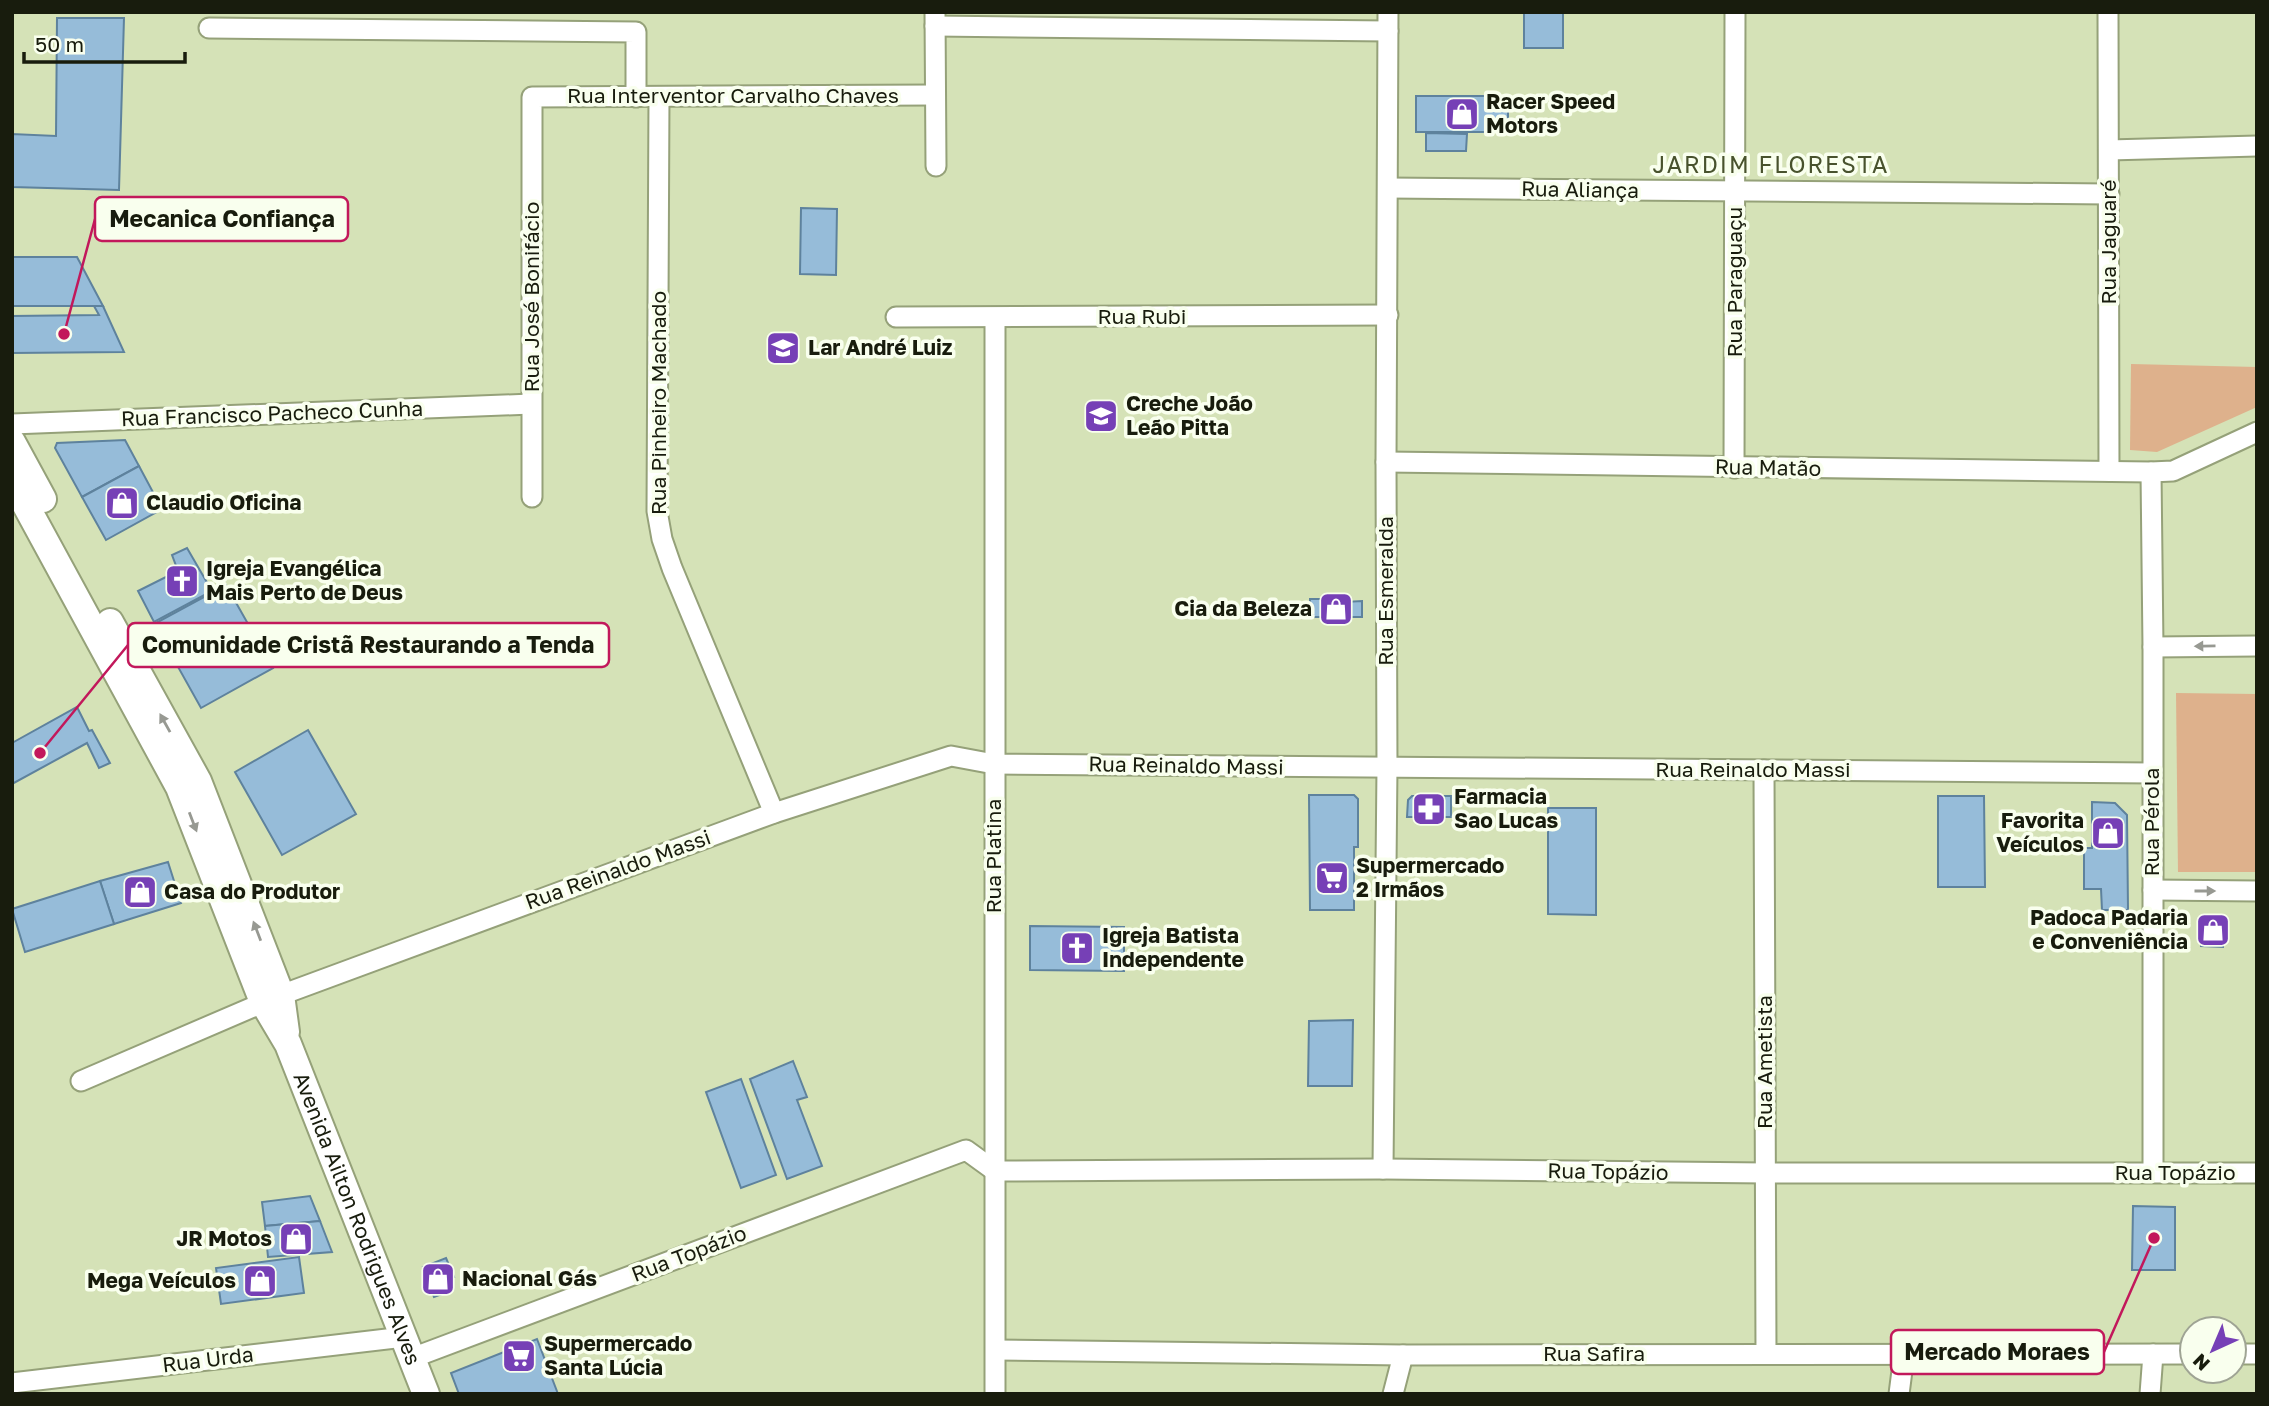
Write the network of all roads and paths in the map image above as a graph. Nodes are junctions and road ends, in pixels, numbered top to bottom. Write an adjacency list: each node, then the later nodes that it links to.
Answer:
1 (1735, 12): 15 (street, Rua Paraguaçu)
2 (2108, 12): 12 (street, Rua Jaguaré)
3 (935, 19): 5 (street); 7 (street)
4 (456, 21): 6 (street); 9 (street)
5 (1388, 22): 14 (street, Rua Esmeralda)
6 (209, 28)
7 (935, 95): 10 (street, Rua Interventor Carvalho Chaves); 13 (street)
8 (532, 97): 9 (street, Rua Interventor Carvalho Chaves); 20 (street, Rua José Bonifácio)
9 (636, 97): 10 (street, Rua Interventor Carvalho Chaves)
10 (659, 97): 36 (street, Rua Pinheiro Machado)
11 (2257, 146): 12 (street)
12 (2109, 150): 16 (street, Rua Jaguaré)
13 (936, 166)
14 (1388, 188): 15 (street, Rua Aliança); 17 (street, Rua Esmeralda)
15 (1736, 191): 16 (street, Rua Aliança); 25 (street, Rua Paraguaçu)
16 (2109, 194): 26 (street, Rua Jaguaré)
17 (1388, 315): 19 (street, Rua Rubi); 24 (street, Rua Esmeralda)
18 (896, 317): 19 (street, Rua Rubi)
19 (995, 318): 32 (street, Rua Platina)
20 (531, 404): 21 (street, Rua Francisco Pacheco Cunha); 29 (street, Rua José Bonifácio)
21 (12, 424)
22 (2257, 432): 27 (street, Rua Matão)
23 (12, 442): 28 (main road, Avenida Ailton Rodrigues Alves)
24 (1386, 462): 25 (street, Rua Matão); 33 (street, Rua Esmeralda)
25 (1734, 468): 26 (street, Rua Matão)
26 (2109, 471): 27 (street, Rua Matão)
27 (2151, 472): 31 (street, Rua Pérola)
28 (19, 484): 39 (main road, Avenida Ailton Rodrigues Alves)
29 (532, 497)
30 (2257, 646): 31 (street, one-way to 31)
31 (2153, 647): 35 (street, Rua Pérola)
32 (994, 764): 33 (street, Rua Reinaldo Massi); 36 (street, Rua Reinaldo Massi); 41 (street, Rua Platina)
33 (1387, 767): 34 (street, Rua Reinaldo Massi); 43 (street, Rua Esmeralda)
34 (1764, 770): 35 (street, Rua Reinaldo Massi); 46 (street, Rua Ametista)
35 (2152, 773): 37 (street, Rua Pérola)
36 (774, 813): 39 (street, Rua Reinaldo Massi)
37 (2153, 890): 38 (street, one-way to 38); 45 (street, Rua Pérola)
38 (2257, 891)
39 (272, 998): 40 (street, Rua Reinaldo Massi); 48 (main road, Avenida Ailton Rodrigues Alves)
40 (81, 1081)
41 (995, 1140): 42 (street, Rua Topázio); 44 (street, Rua Platina)
42 (966, 1150): 44 (street); 48 (street, Rua Topázio)
43 (1383, 1169): 44 (street, Rua Topázio); 46 (street, Rua Topázio)
44 (995, 1171): 49 (street, Rua Platina)
45 (2153, 1172): 46 (street, Rua Topázio); 47 (street, Rua Topázio)
46 (1766, 1173): 51 (street, Rua Ametista)
47 (2257, 1173)
48 (408, 1348): 55 (street, Rua Urda); 56 (main road, Avenida Ailton Rodrigues Alves)
49 (996, 1350): 53 (street, Rua Safira); 57 (street, Rua Platina)
50 (2153, 1353): 52 (street, Rua Safira); 54 (street, Rua Safira); 60 (street)
51 (1766, 1354): 53 (street, Rua Safira); 54 (street, Rua Safira)
52 (2178, 1354)
53 (1403, 1355): 58 (street)
54 (1904, 1355): 59 (street)
55 (12, 1383)
56 (426, 1394)
57 (995, 1394)
58 (1393, 1394)
59 (1899, 1394)
60 (2150, 1394)

